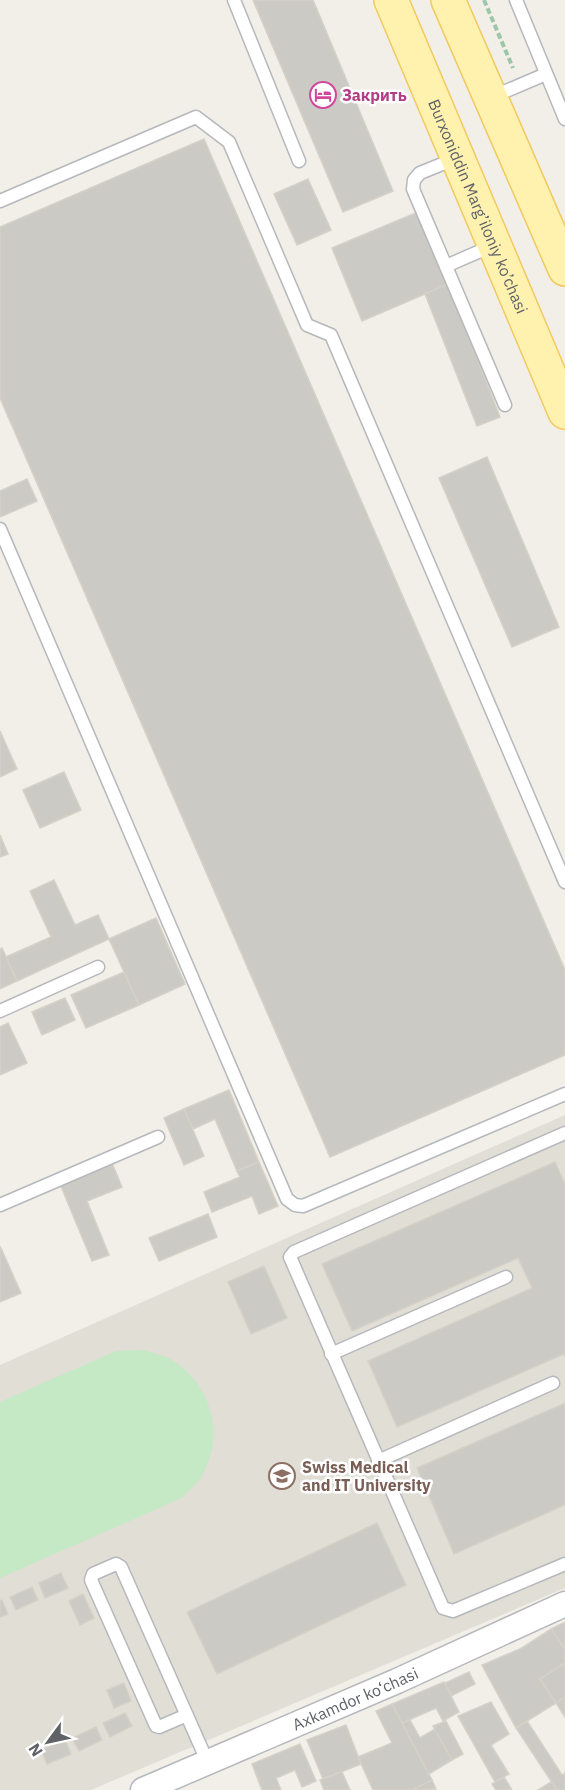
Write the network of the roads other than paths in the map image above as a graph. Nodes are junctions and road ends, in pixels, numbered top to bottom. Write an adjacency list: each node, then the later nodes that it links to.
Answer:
1 (234, 0): 9 (lane)
2 (391, 0): 8 (main road, Burxoniddin Marg’iloniy ko’chasi)
3 (448, 0): 6 (main road)
4 (516, 0): 5 (lane)
5 (546, 74): 6 (lane); 7 (lane)
6 (490, 98): 13 (main road)
7 (565, 119)
8 (457, 158): 11 (main road, Burxoniddin Marg’iloniy ko’chasi); 12 (lane)
9 (299, 161)
10 (0, 201): 17 (lane)
11 (494, 245): 12 (lane); 15 (main road, Burxoniddin Marg’iloniy ko’chasi)
12 (446, 266): 14 (lane)
13 (565, 269)
14 (505, 405)
15 (565, 412)
16 (0, 529): 20 (lane)
17 (565, 882)
18 (98, 967): 19 (lane)
19 (0, 1011)
20 (565, 1094)
21 (565, 1133): 25 (lane)
22 (158, 1137): 23 (lane)
23 (0, 1205)
24 (506, 1277): 25 (lane)
25 (331, 1354): 27 (lane)
26 (553, 1383): 27 (lane)
27 (378, 1461): 28 (lane)
28 (565, 1564)
29 (565, 1604): 31 (street, Axkamdor ko‘chasi)
30 (187, 1715): 30 (lane); 31 (lane)
31 (208, 1763): 32 (street, Axkamdor ko‘chasi)
32 (143, 1790)

